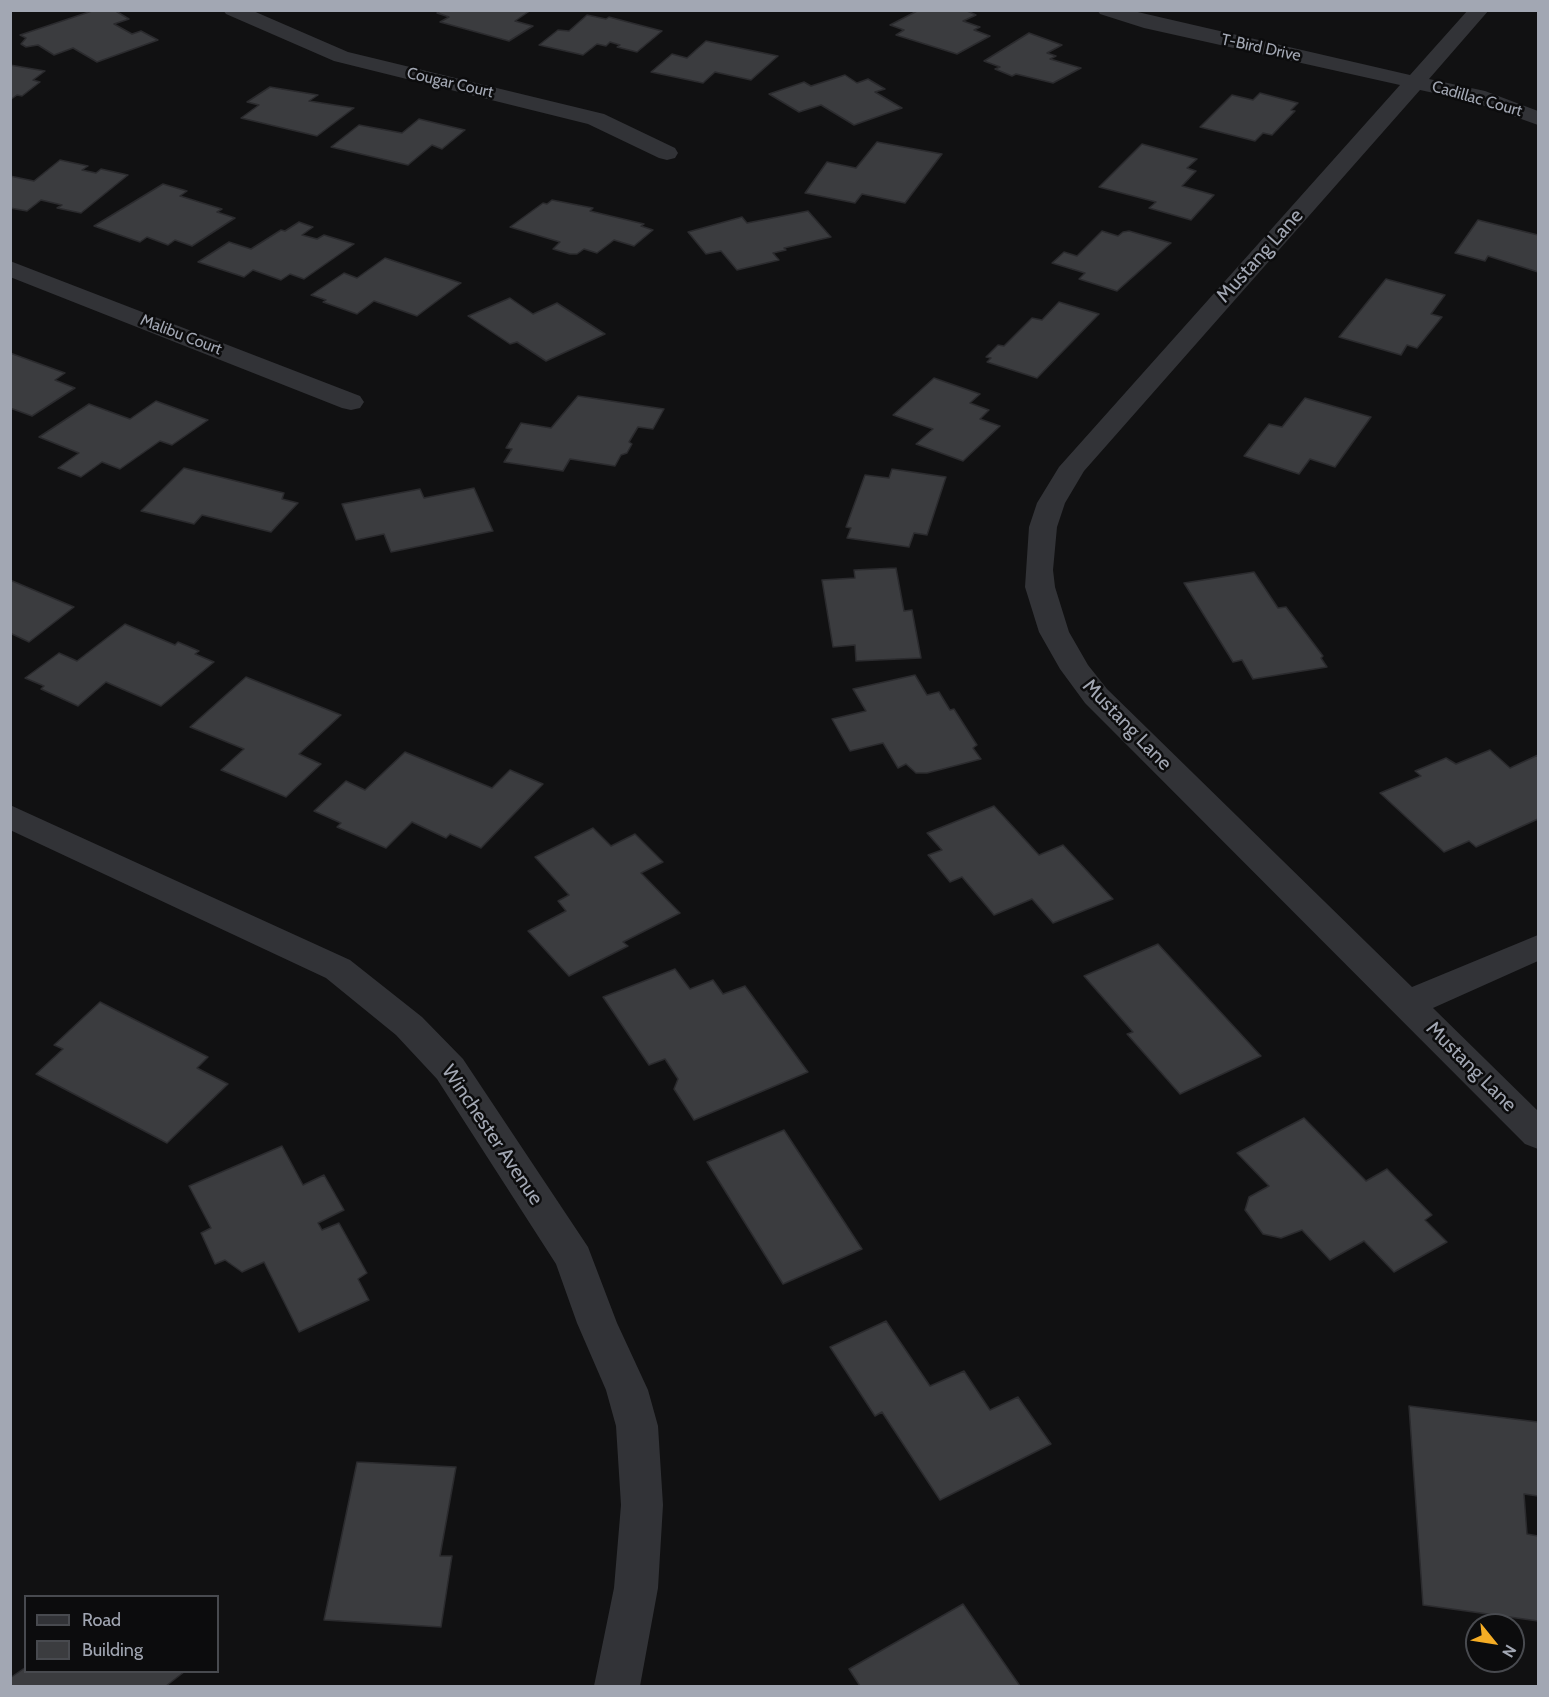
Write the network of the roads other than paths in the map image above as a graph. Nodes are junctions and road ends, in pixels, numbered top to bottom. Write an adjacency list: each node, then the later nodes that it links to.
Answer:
1 (233, 10): 6 (street, Cougar Court)
2 (1107, 10): 4 (street, T-Bird Drive)
3 (1479, 10): 4 (street, Mustang Lane)
4 (1415, 82): 5 (street, Cadillac Court); 11 (street, Mustang Lane)
5 (1539, 118)
6 (667, 153)
7 (10, 268): 8 (street, Malibu Court)
8 (351, 402)
9 (10, 816): 13 (street, Winchester Avenue)
10 (1539, 947): 11 (street)
11 (1407, 1004): 12 (street, Mustang Lane)
12 (1539, 1134)
13 (617, 1686)

